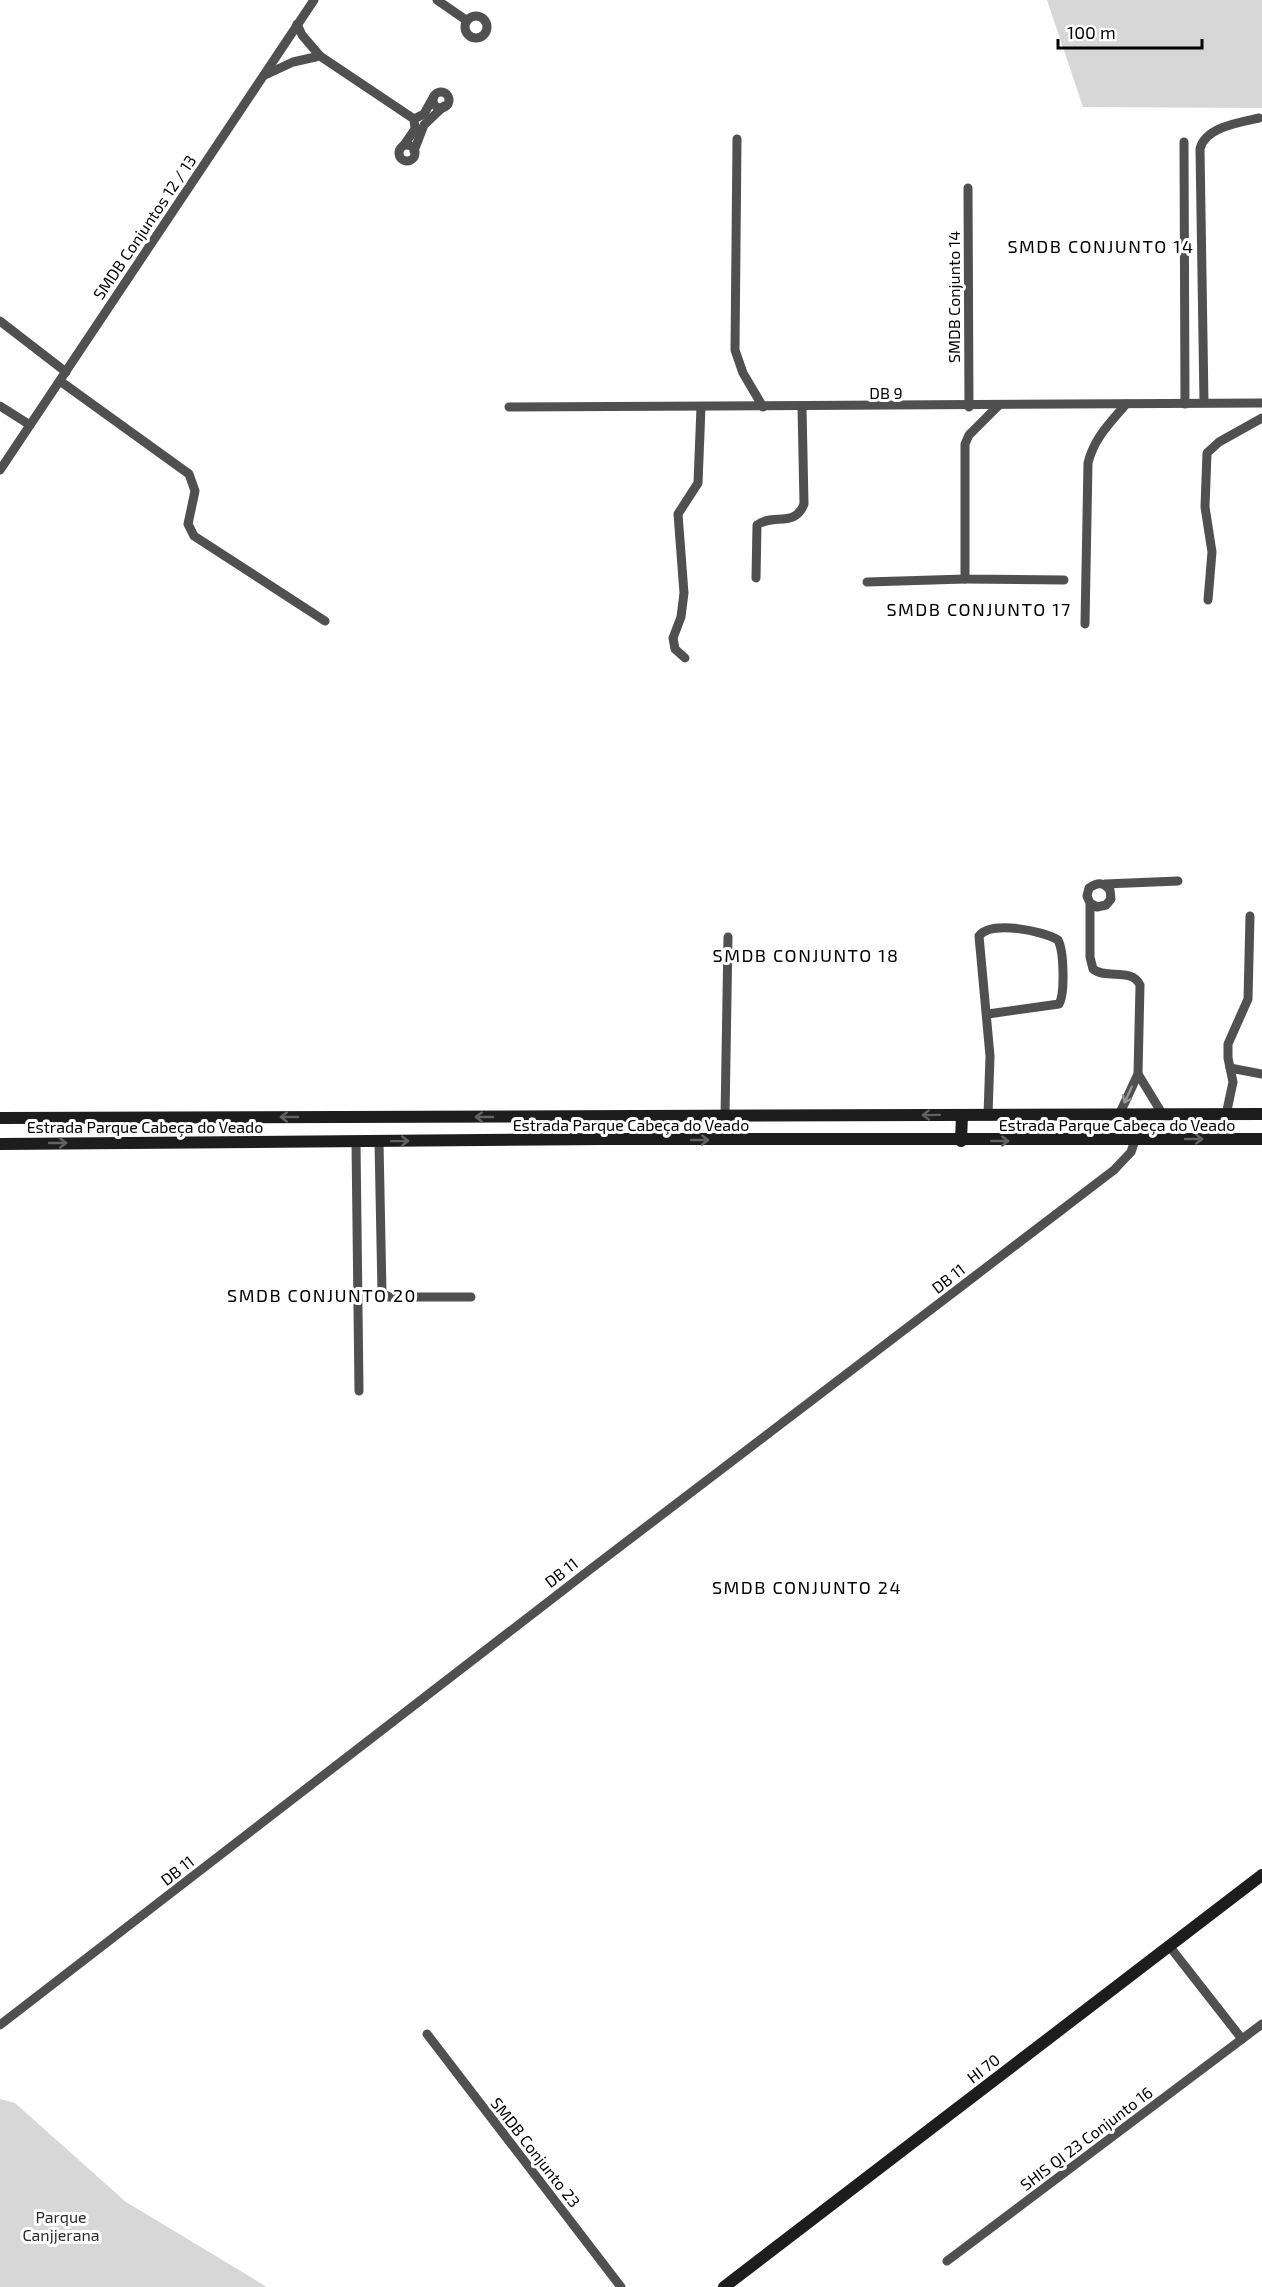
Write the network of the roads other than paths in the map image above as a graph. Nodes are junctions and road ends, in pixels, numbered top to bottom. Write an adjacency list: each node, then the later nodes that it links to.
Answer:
1 (314, 0): 4 (street, SMDB Conjuntos 12 / 13)
2 (437, 0): 3 (street)
3 (466, 20)
4 (297, 24): 5 (street); 6 (street, SMDB Conjuntos 12 / 13)
5 (320, 56): 6 (street); 8 (street)
6 (263, 76): 13 (street, SMDB Conjuntos 12 / 13)
7 (1259, 118): 15 (street)
8 (414, 119): 8 (street)
9 (737, 139): 24 (street)
10 (1184, 142): 17 (street)
11 (968, 188): 21 (street, SMDB Conjunto 14)
12 (0, 321): 13 (street)
13 (66, 372): 14 (street, SMDB Conjuntos 12 / 13)
14 (60, 381): 27 (street, SMDB Conjuntos 12 / 13); 34 (street)
15 (1204, 402): 16 (street, DB 9); 17 (street, DB 9)
16 (1262, 403)
17 (1185, 404): 19 (street, DB 9)
18 (999, 405): 19 (street, DB 9); 21 (street, DB 9); 30 (street)
19 (1126, 405): 35 (street)
20 (0, 406): 27 (street)
21 (969, 406): 25 (street, DB 9)
22 (509, 407): 23 (street, DB 9)
23 (701, 407): 24 (street, DB 9); 36 (street)
24 (763, 407): 25 (street, DB 9)
25 (802, 407): 29 (street)
26 (1262, 418): 33 (street)
27 (30, 425): 28 (street, SMDB Conjuntos 12 / 13)
28 (0, 470)
29 (756, 578)
30 (965, 579): 31 (street); 32 (street)
31 (1064, 580)
32 (867, 582)
33 (1208, 600)
34 (325, 621)
35 (1085, 624)
36 (685, 658)
37 (1178, 881): 38 (street)
38 (1105, 884): 39 (street); 39 (street)
39 (1090, 903): 44 (street)
40 (1250, 916): 43 (street)
41 (728, 937): 52 (street)
42 (988, 1014): 42 (street); 48 (street)
43 (1230, 1068): 45 (street); 51 (street)
44 (1138, 1074): 49 (street, one-way to 49); 50 (street)
45 (1262, 1074)
46 (1262, 1114): 51 (main road, Estrada Parque Cabeça do Veado)
47 (962, 1115): 48 (main road, Estrada Parque Cabeça do Veado); 52 (main road, Estrada Parque Cabeça do Veado, one-way to 52); 56 (main road)
48 (988, 1115): 49 (main road, Estrada Parque Cabeça do Veado)
49 (1119, 1115): 50 (main road, Estrada Parque Cabeça do Veado)
50 (1163, 1115): 51 (main road, Estrada Parque Cabeça do Veado)
51 (1226, 1115)
52 (725, 1117): 53 (main road, Estrada Parque Cabeça do Veado, one-way to 53)
53 (0, 1118)
54 (1262, 1139): 55 (main road, Estrada Parque Cabeça do Veado, one-way to 54)
55 (1135, 1140): 56 (main road, Estrada Parque Cabeça do Veado, one-way to 55); 65 (street, DB 11)
56 (961, 1141): 58 (main road, Estrada Parque Cabeça do Veado, one-way to 56)
57 (356, 1142): 58 (main road, Estrada Parque Cabeça do Veado); 59 (main road, Estrada Parque Cabeça do Veado, one-way to 57); 61 (street)
58 (380, 1142): 60 (street)
59 (0, 1144)
60 (471, 1297)
61 (359, 1391)
62 (1262, 1875): 63 (main road, HI 70)
63 (1170, 1947): 67 (street); 70 (main road, HI 70)
64 (1262, 2024): 67 (street, SHIS QI 23 Conjunto 16)
65 (0, 2025)
66 (427, 2034): 69 (street, SMDB Conjunto 23)
67 (1242, 2039): 68 (street, SHIS QI 23 Conjunto 16)
68 (948, 2261)
69 (621, 2287)
70 (724, 2287)

